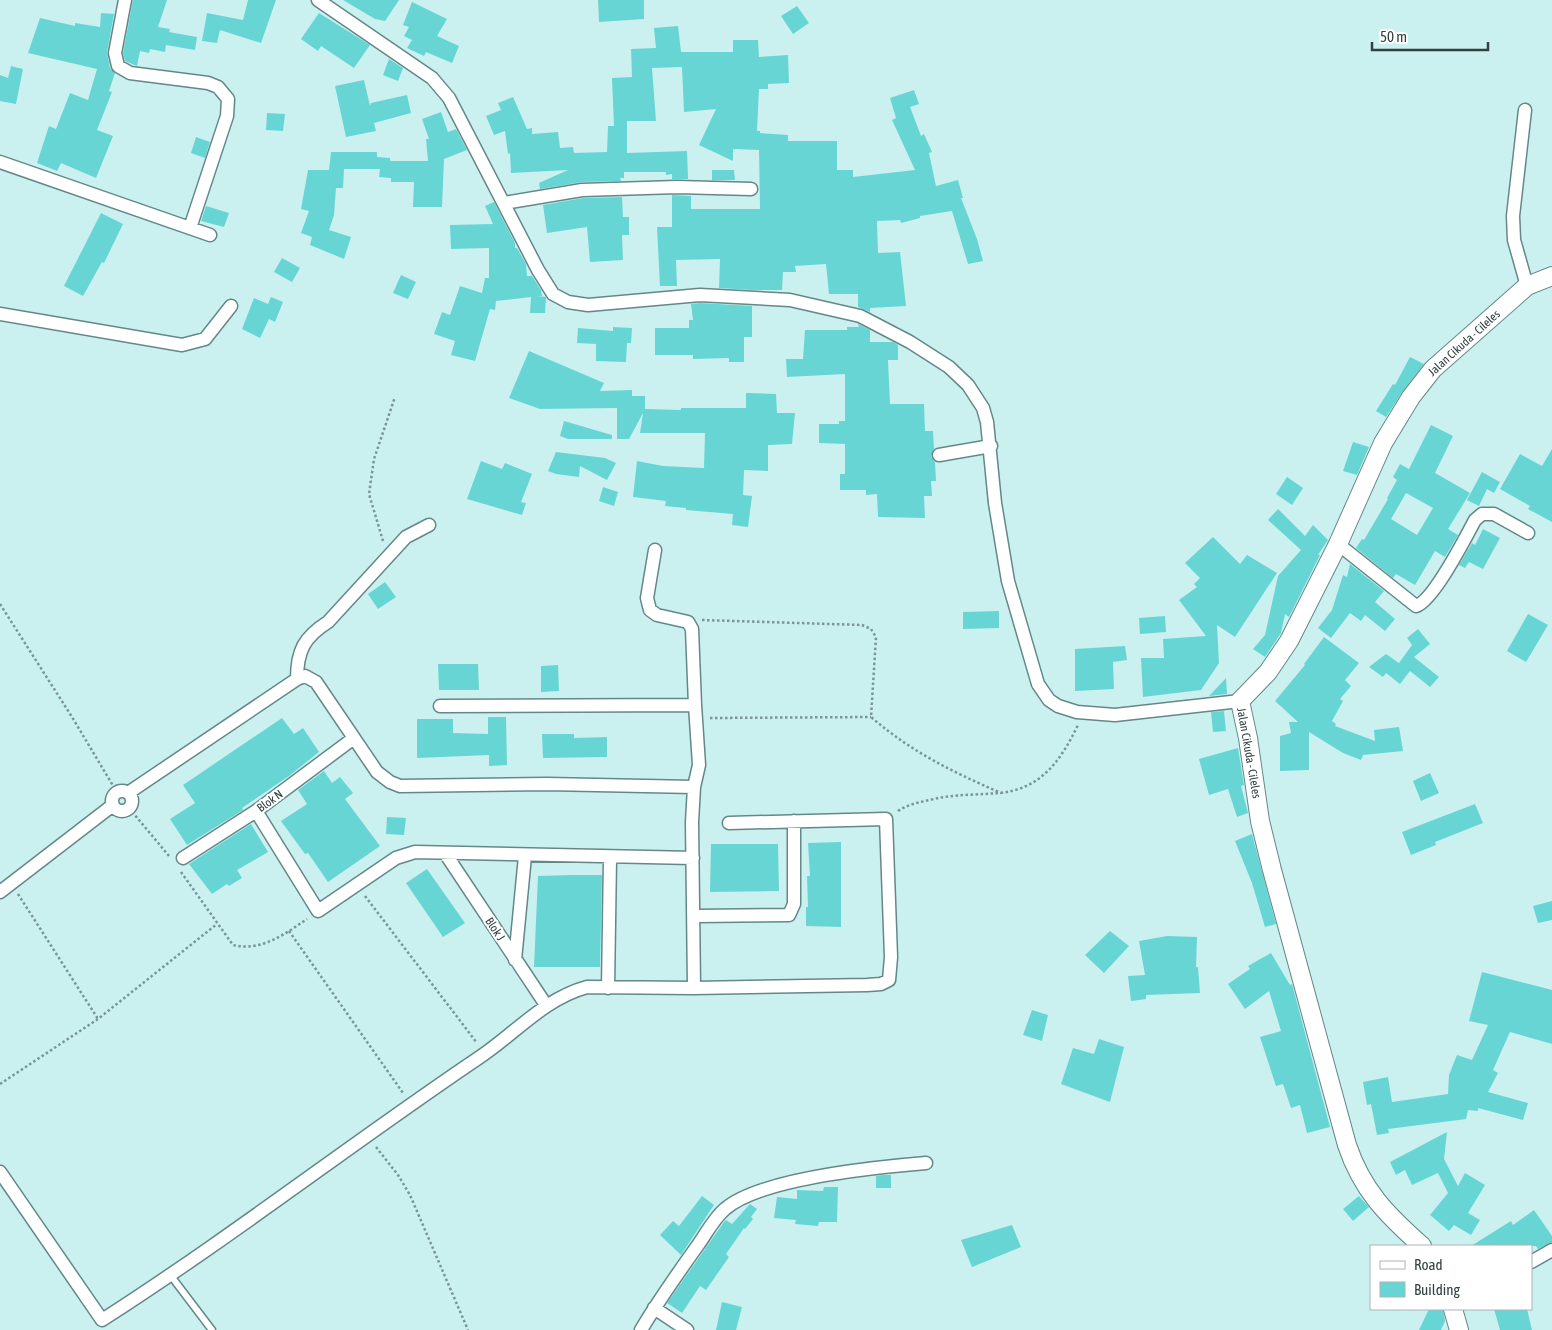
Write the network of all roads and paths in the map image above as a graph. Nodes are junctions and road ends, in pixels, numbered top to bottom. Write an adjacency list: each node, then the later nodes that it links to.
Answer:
1 (124, 0): 7 (street)
2 (318, 0): 6 (street)
3 (1525, 110): 10 (street)
4 (0, 162): 7 (street)
5 (751, 189): 6 (street)
6 (504, 203): 14 (street)
7 (190, 228): 8 (street)
8 (210, 235)
9 (1552, 276): 10 (street, Jalan Cikuda - Cileles)
10 (1526, 286): 18 (street, Jalan Cikuda - Cileles)
11 (231, 306): 12 (street)
12 (0, 314)
13 (395, 397): 20 (path)
14 (990, 446): 15 (street); 27 (street)
15 (939, 455)
16 (429, 525): 20 (street)
17 (1528, 534): 18 (street)
18 (1338, 544): 24 (street, Jalan Cikuda - Cileles)
19 (655, 550): 22 (street)
20 (388, 557): 23 (street)
21 (0, 604): 31 (path)
22 (688, 622): 26 (street); 28 (path)
23 (297, 679): 29 (street); 31 (street)
24 (1240, 701): 27 (street); 64 (street, Jalan Cikuda - Cileles)
25 (440, 706): 26 (street)
26 (696, 711): 28 (path); 30 (street)
27 (1084, 712): 32 (path)
28 (871, 717): 32 (path)
29 (354, 738): 30 (street); 35 (street, Blok N)
30 (694, 787): 44 (street)
31 (123, 793): 33 (street); 34 (street)
32 (1001, 793): 36 (path)
33 (113, 805): 34 (street); 46 (street)
34 (129, 808): 41 (path)
35 (256, 811): 42 (street, Blok N); 49 (street)
36 (886, 819): 37 (street); 55 (street)
37 (794, 821): 38 (street); 50 (street)
38 (728, 823)
39 (444, 853): 40 (street); 47 (street); 53 (street, Blok J)
40 (525, 856): 43 (street); 53 (street)
41 (170, 857)
42 (183, 858)
43 (610, 858): 44 (street); 54 (street)
44 (693, 858): 50 (street)
45 (181, 871): 51 (path)
46 (12, 884): 48 (street); 57 (path)
47 (356, 885): 49 (street); 58 (path)
48 (0, 892)
49 (318, 911): 52 (path)
50 (694, 916): 55 (street)
51 (217, 924): 52 (path); 57 (path)
52 (289, 931): 60 (path)
53 (515, 960): 56 (street, Blok J)
54 (608, 988): 55 (street); 56 (street)
55 (694, 988)
56 (546, 1005): 58 (street)
57 (98, 1019): 59 (path)
58 (486, 1054): 60 (street)
59 (0, 1084)
60 (410, 1104): 61 (street)
61 (367, 1136): 67 (street); 71 (path)
62 (926, 1163): 68 (street)
63 (0, 1172): 67 (street)
64 (1421, 1245)
65 (1552, 1250): 66 (street)
66 (1532, 1261)
67 (170, 1276): 70 (lane)
68 (654, 1308): 72 (street); 73 (street)
69 (1452, 1310): 74 (street)
70 (212, 1330)
71 (468, 1330)
72 (641, 1330)
73 (687, 1330)
74 (1459, 1330)

